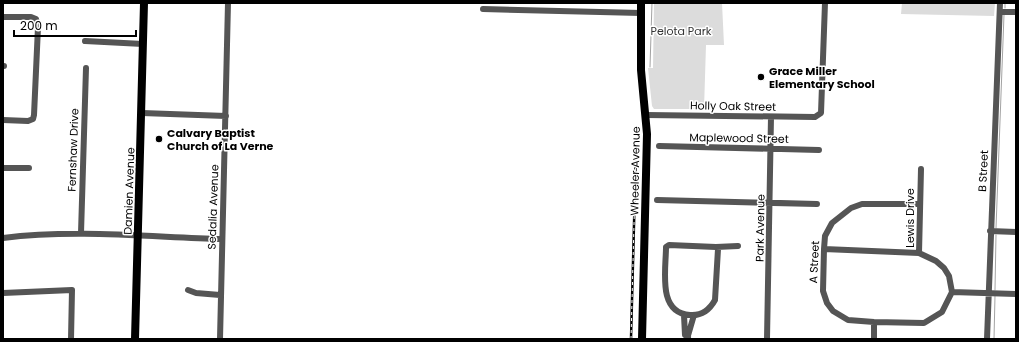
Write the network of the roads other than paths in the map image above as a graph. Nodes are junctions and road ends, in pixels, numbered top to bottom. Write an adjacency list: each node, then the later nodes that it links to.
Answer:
1 (144, 3): 12 (main road, Damien Avenue)
2 (228, 3): 16 (street, Sedalia Avenue)
3 (641, 3): 9 (main road, Wheeler Avenue)
4 (825, 3): 17 (street, Holly Oak Street)
5 (1000, 3): 7 (street, B Street)
6 (483, 9): 9 (street)
7 (1000, 12): 8 (street); 29 (street, B Street)
8 (1016, 12)
9 (641, 13): 15 (main road, Wheeler Avenue)
10 (3, 17): 18 (street)
11 (84, 41): 12 (street)
12 (143, 44): 14 (main road, Damien Avenue)
13 (86, 68): 31 (street, Fernshaw Drive)
14 (142, 113): 16 (street); 32 (main road, Damien Avenue)
15 (646, 115): 17 (street, Holly Oak Street); 52 (main road, Wheeler Avenue)
16 (226, 116): 34 (street, Sedalia Avenue)
17 (771, 117): 20 (street, Park Avenue)
18 (3, 120)
19 (659, 146): 20 (street, Maplewood Street)
20 (771, 149): 21 (street, Maplewood Street); 26 (street, Park Avenue)
21 (819, 150)
22 (3, 168): 23 (street)
23 (29, 168)
24 (921, 168): 28 (street, Lewis Drive)
25 (657, 200): 26 (street)
26 (770, 203): 27 (street); 53 (street, Park Avenue)
27 (817, 204)
28 (920, 204): 37 (street, A Street); 38 (street, Lewis Drive)
29 (990, 231): 30 (street); 42 (street, B Street)
30 (1016, 232)
31 (81, 234): 32 (street); 33 (street)
32 (138, 237): 34 (street); 50 (main road, Damien Avenue)
33 (3, 238)
34 (222, 239): 44 (street, Sedalia Avenue)
35 (738, 246): 36 (street)
36 (716, 247): 45 (street); 46 (street)
37 (824, 249): 38 (street); 47 (street, A Street)
38 (919, 253): 40 (street, Lewis Drive)
39 (188, 290): 44 (street)
40 (952, 292): 42 (street); 47 (street, A Street)
41 (3, 293): 49 (street)
42 (988, 293): 43 (street); 55 (street, B Street)
43 (1016, 294)
44 (220, 295): 51 (street, Sedalia Avenue)
45 (684, 315): 46 (street); 48 (street)
46 (694, 315): 48 (street)
47 (874, 322): 54 (street)
48 (687, 338)
49 (71, 339)
50 (136, 339)
51 (220, 339)
52 (642, 339)
53 (767, 339)
54 (874, 339)
55 (987, 339)

